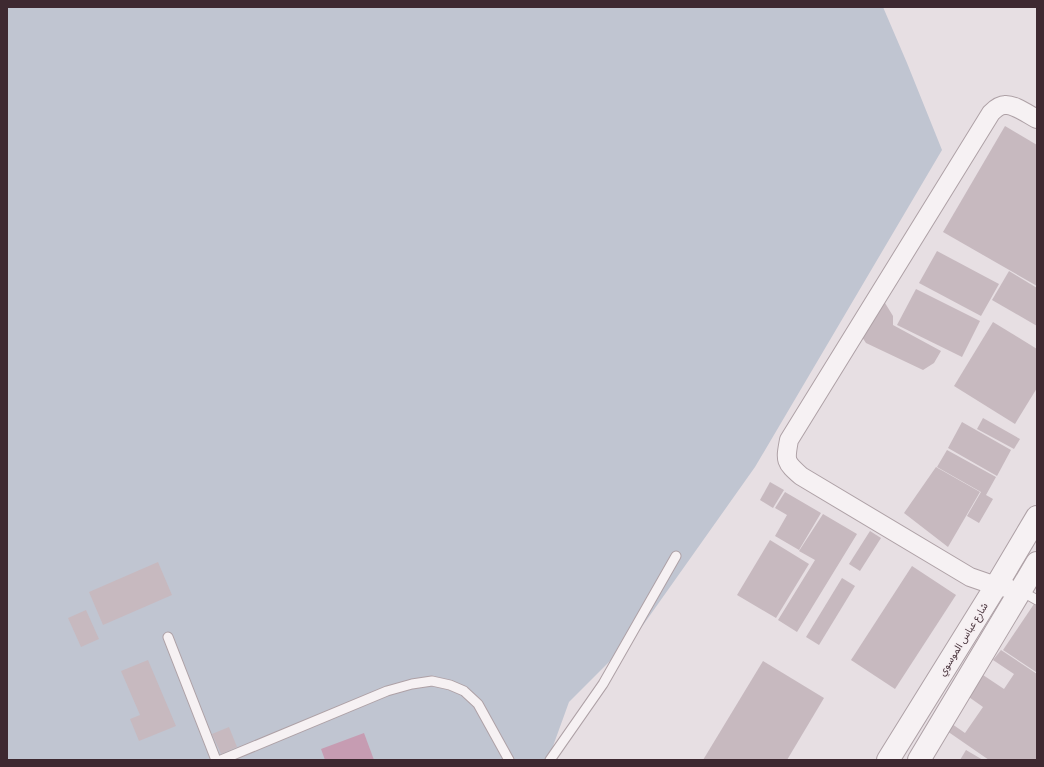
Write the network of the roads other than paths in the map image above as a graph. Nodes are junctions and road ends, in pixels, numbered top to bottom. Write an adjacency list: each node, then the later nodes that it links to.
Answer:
1 (1037, 119): 5 (street)
2 (1037, 517): 5 (street, شارع عباس الموسوي)
3 (676, 556): 11 (lane)
4 (1037, 563): 6 (street)
5 (996, 586): 6 (street); 12 (street, شارع عباس الموسوي)
6 (1029, 596): 13 (street)
7 (168, 637): 8 (lane)
8 (216, 760)
9 (221, 760): 10 (lane)
10 (508, 760)
11 (550, 760)
12 (888, 760)
13 (919, 760)

